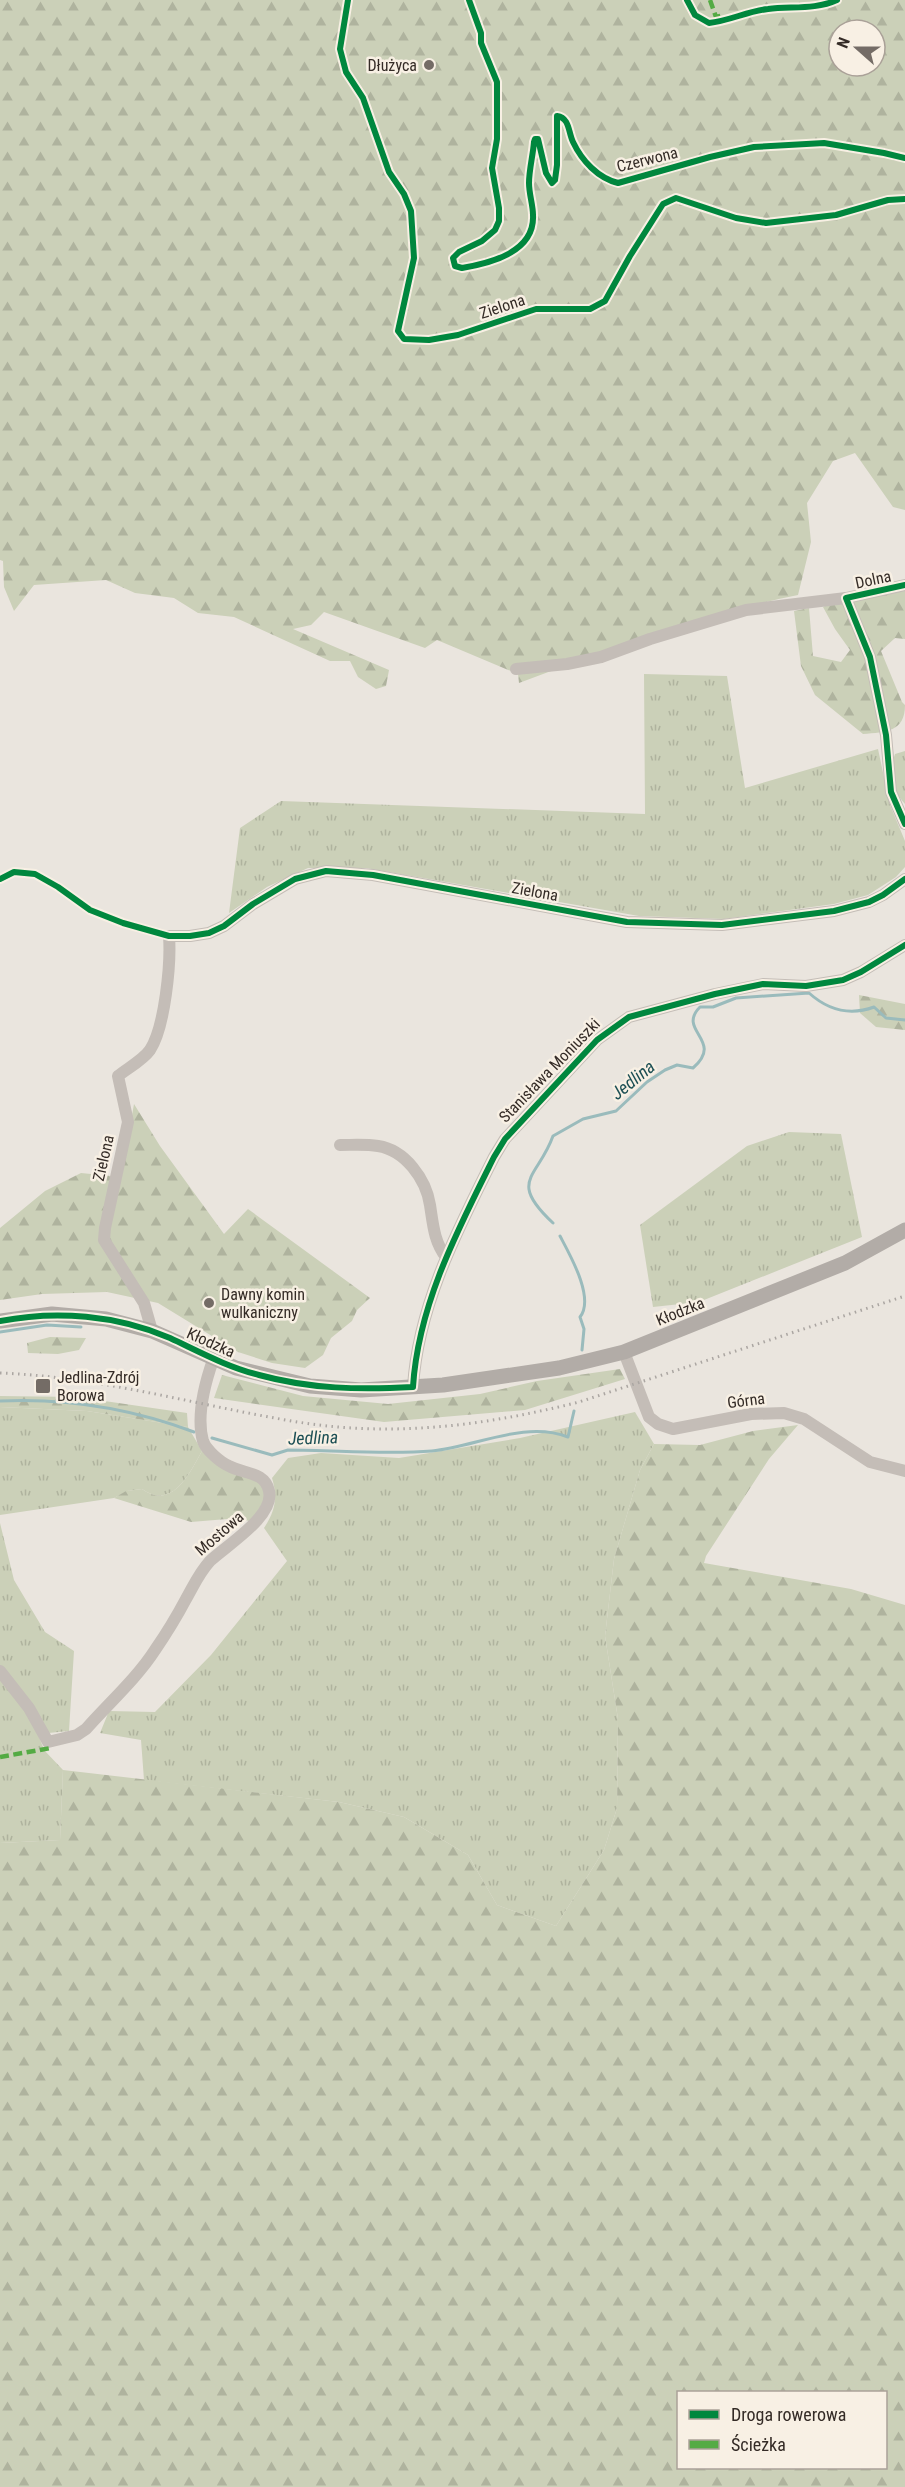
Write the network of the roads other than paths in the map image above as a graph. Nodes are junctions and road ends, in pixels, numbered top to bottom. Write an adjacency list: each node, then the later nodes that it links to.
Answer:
1 (905, 585): 2 (street, Dolna)
2 (846, 598): 3 (street, Dolna); 4 (street)
3 (516, 669)
4 (905, 824)
5 (905, 879): 11 (street, Zielona)
6 (905, 945): 9 (street, Stanisława Moniuszki)
7 (340, 1145): 9 (street)
8 (905, 1230): 12 (main road, Kłodzka)
9 (446, 1257): 14 (street, Stanisława Moniuszki)
10 (0, 1321): 11 (main road, Kłodzka)
11 (152, 1331): 13 (main road, Kłodzka)
12 (624, 1352): 14 (main road, Kłodzka); 15 (street, Górna)
13 (213, 1360): 14 (main road, Kłodzka); 16 (street, Mostowa)
14 (413, 1387)
15 (905, 1472)
16 (0, 1671)

